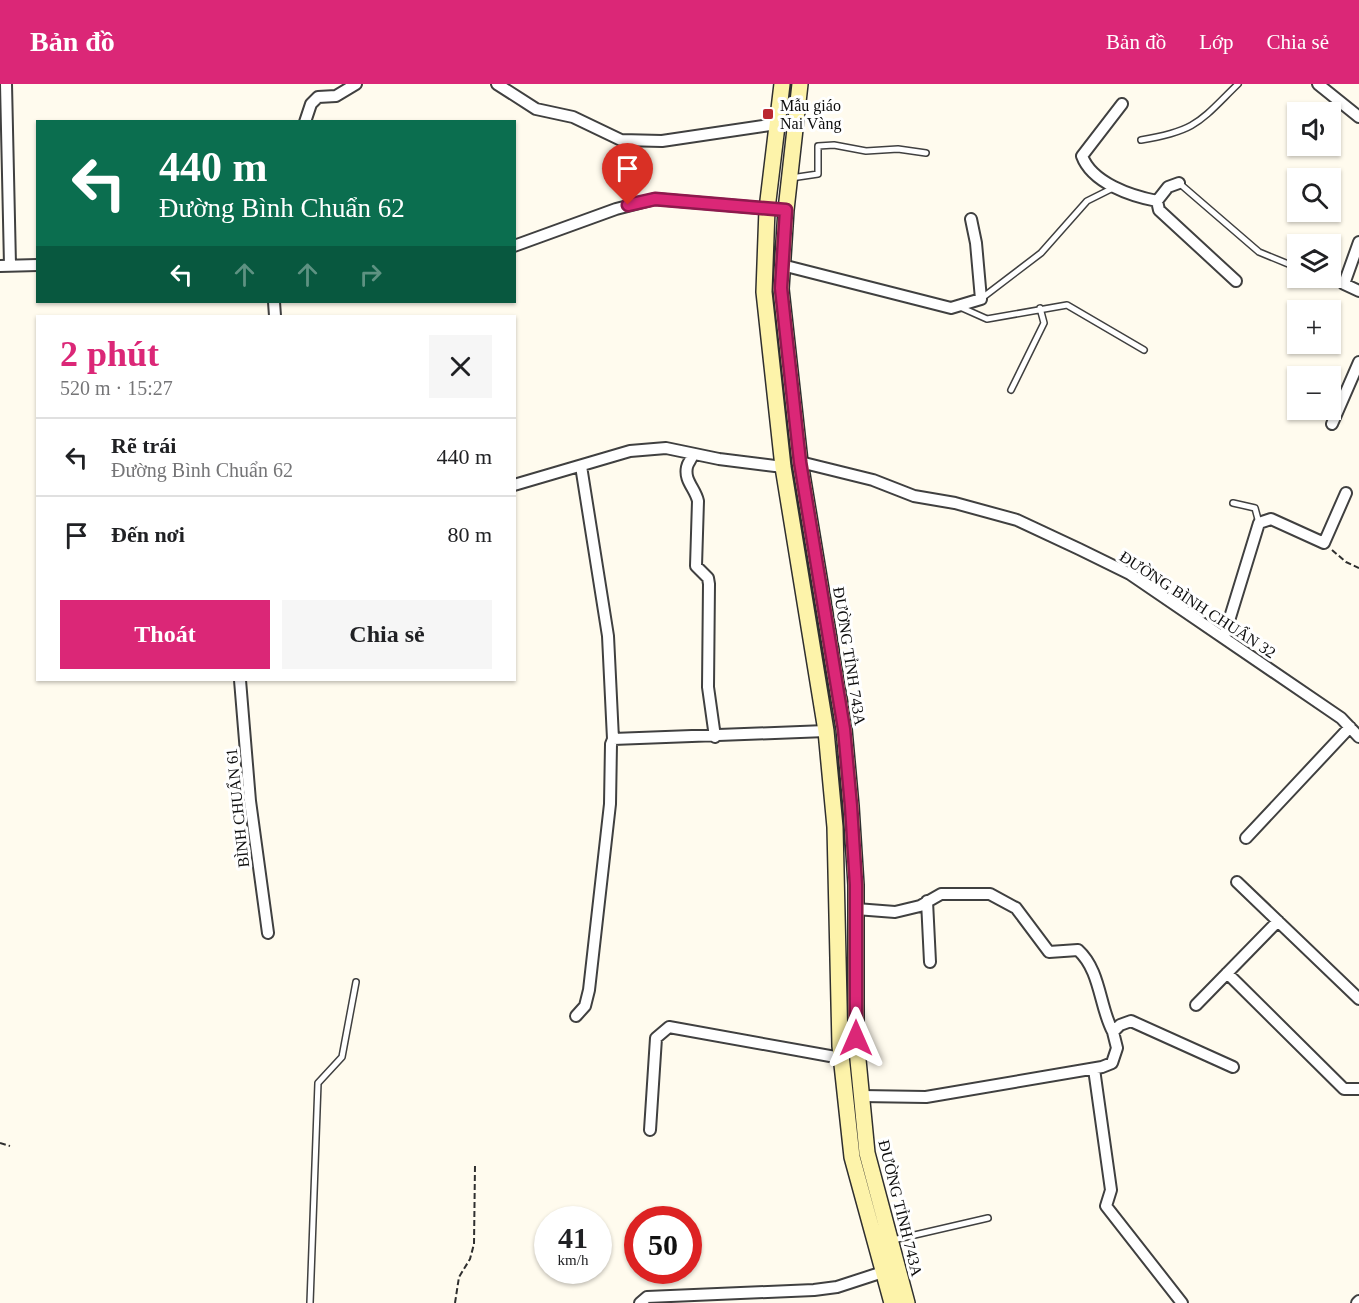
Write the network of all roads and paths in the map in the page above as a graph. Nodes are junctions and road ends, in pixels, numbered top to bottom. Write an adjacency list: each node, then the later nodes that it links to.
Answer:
1 (6, 84): 24 (street)
2 (356, 84): 10 (street)
3 (497, 84): 11 (street)
4 (782, 84): 11 (main road, ĐƯỜNG TỈNH 743A)
5 (800, 84): 14 (main road, ĐƯỜNG TỈNH 743A)
6 (1238, 84): 12 (lane)
7 (1318, 84): 9 (street)
8 (1122, 104): 16 (street)
9 (1359, 117)
10 (306, 120)
11 (777, 124): 18 (main road, ĐƯỜNG TỈNH 743A)
12 (1141, 140)
13 (926, 153): 14 (lane)
14 (789, 178): 19 (main road, ĐƯỜNG TỈNH 743A)
15 (1179, 183): 17 (street); 23 (lane)
16 (1115, 187): 17 (street); 31 (lane)
17 (1157, 201): 27 (street)
18 (768, 209): 19 (street); 22 (street); 41 (main road, ĐƯỜNG TỈNH 743A)
19 (786, 210): 26 (main road, ĐƯỜNG TỈNH 743A)
20 (971, 219): 31 (street)
21 (1359, 242): 29 (street)
22 (516, 245)
23 (1287, 264)
24 (5, 265): 25 (street)
25 (36, 265)
26 (782, 266): 32 (street); 39 (main road, ĐƯỜNG TỈNH 743A)
27 (1236, 281)
28 (1341, 283): 29 (lane)
29 (1344, 284): 30 (street)
30 (1359, 291)
31 (981, 299): 32 (street)
32 (960, 307): 33 (lane)
33 (1040, 308): 34 (lane); 36 (lane)
34 (1144, 350)
35 (1359, 362): 37 (street)
36 (1011, 390)
37 (1332, 424)
38 (693, 454): 40 (street); 41 (street); 52 (street)
39 (800, 462): 48 (street, ĐƯỜNG BÌNH CHUẨN 32); 58 (main road, ĐƯỜNG TỈNH 743A)
40 (581, 466): 42 (street); 54 (street)
41 (783, 467): 51 (main road, ĐƯỜNG TỈNH 743A)
42 (516, 483)
43 (1346, 493): 46 (street)
44 (1233, 503): 45 (lane)
45 (1259, 523): 46 (street); 48 (street)
46 (1324, 543): 47 (path)
47 (1359, 568)
48 (1224, 637): 50 (street, ĐƯỜNG BÌNH CHUẨN 32)
49 (240, 681): 60 (street, BÌNH CHUẨN 61)
50 (1350, 727): 53 (street, ĐƯỜNG BÌNH CHUẨN 32); 55 (street)
51 (826, 731): 52 (street); 68 (main road, ĐƯỜNG TỈNH 743A)
52 (715, 737): 54 (street)
53 (1359, 737)
54 (613, 739): 66 (street)
55 (1246, 838)
56 (1237, 882): 59 (street)
57 (927, 901): 58 (street); 61 (street); 67 (street)
58 (856, 909): 72 (main road, ĐƯỜNG TỈNH 743A)
59 (1278, 921): 62 (street); 64 (street)
60 (268, 933)
61 (930, 962)
62 (1227, 973): 65 (street); 71 (street)
63 (356, 982): 80 (lane)
64 (1359, 999)
65 (1196, 1005)
66 (576, 1016)
67 (1113, 1032): 69 (street); 70 (street)
68 (841, 1058): 73 (street); 79 (main road, ĐƯỜNG TỈNH 743A)
69 (1233, 1067)
70 (1094, 1069): 72 (street); 85 (street)
71 (1359, 1089)
72 (861, 1096): 78 (main road, ĐƯỜNG TỈNH 743A)
73 (650, 1130)
74 (0, 1143): 75 (path)
75 (10, 1146)
76 (475, 1165): 81 (path)
77 (988, 1218): 78 (lane)
78 (888, 1241): 84 (main road, ĐƯỜNG TỈNH 743A)
79 (883, 1272): 82 (street); 83 (main road, ĐƯỜNG TỈNH 743A)
80 (310, 1303)
81 (455, 1303)
82 (640, 1303)
83 (892, 1303)
84 (907, 1303)
85 (1182, 1303)

